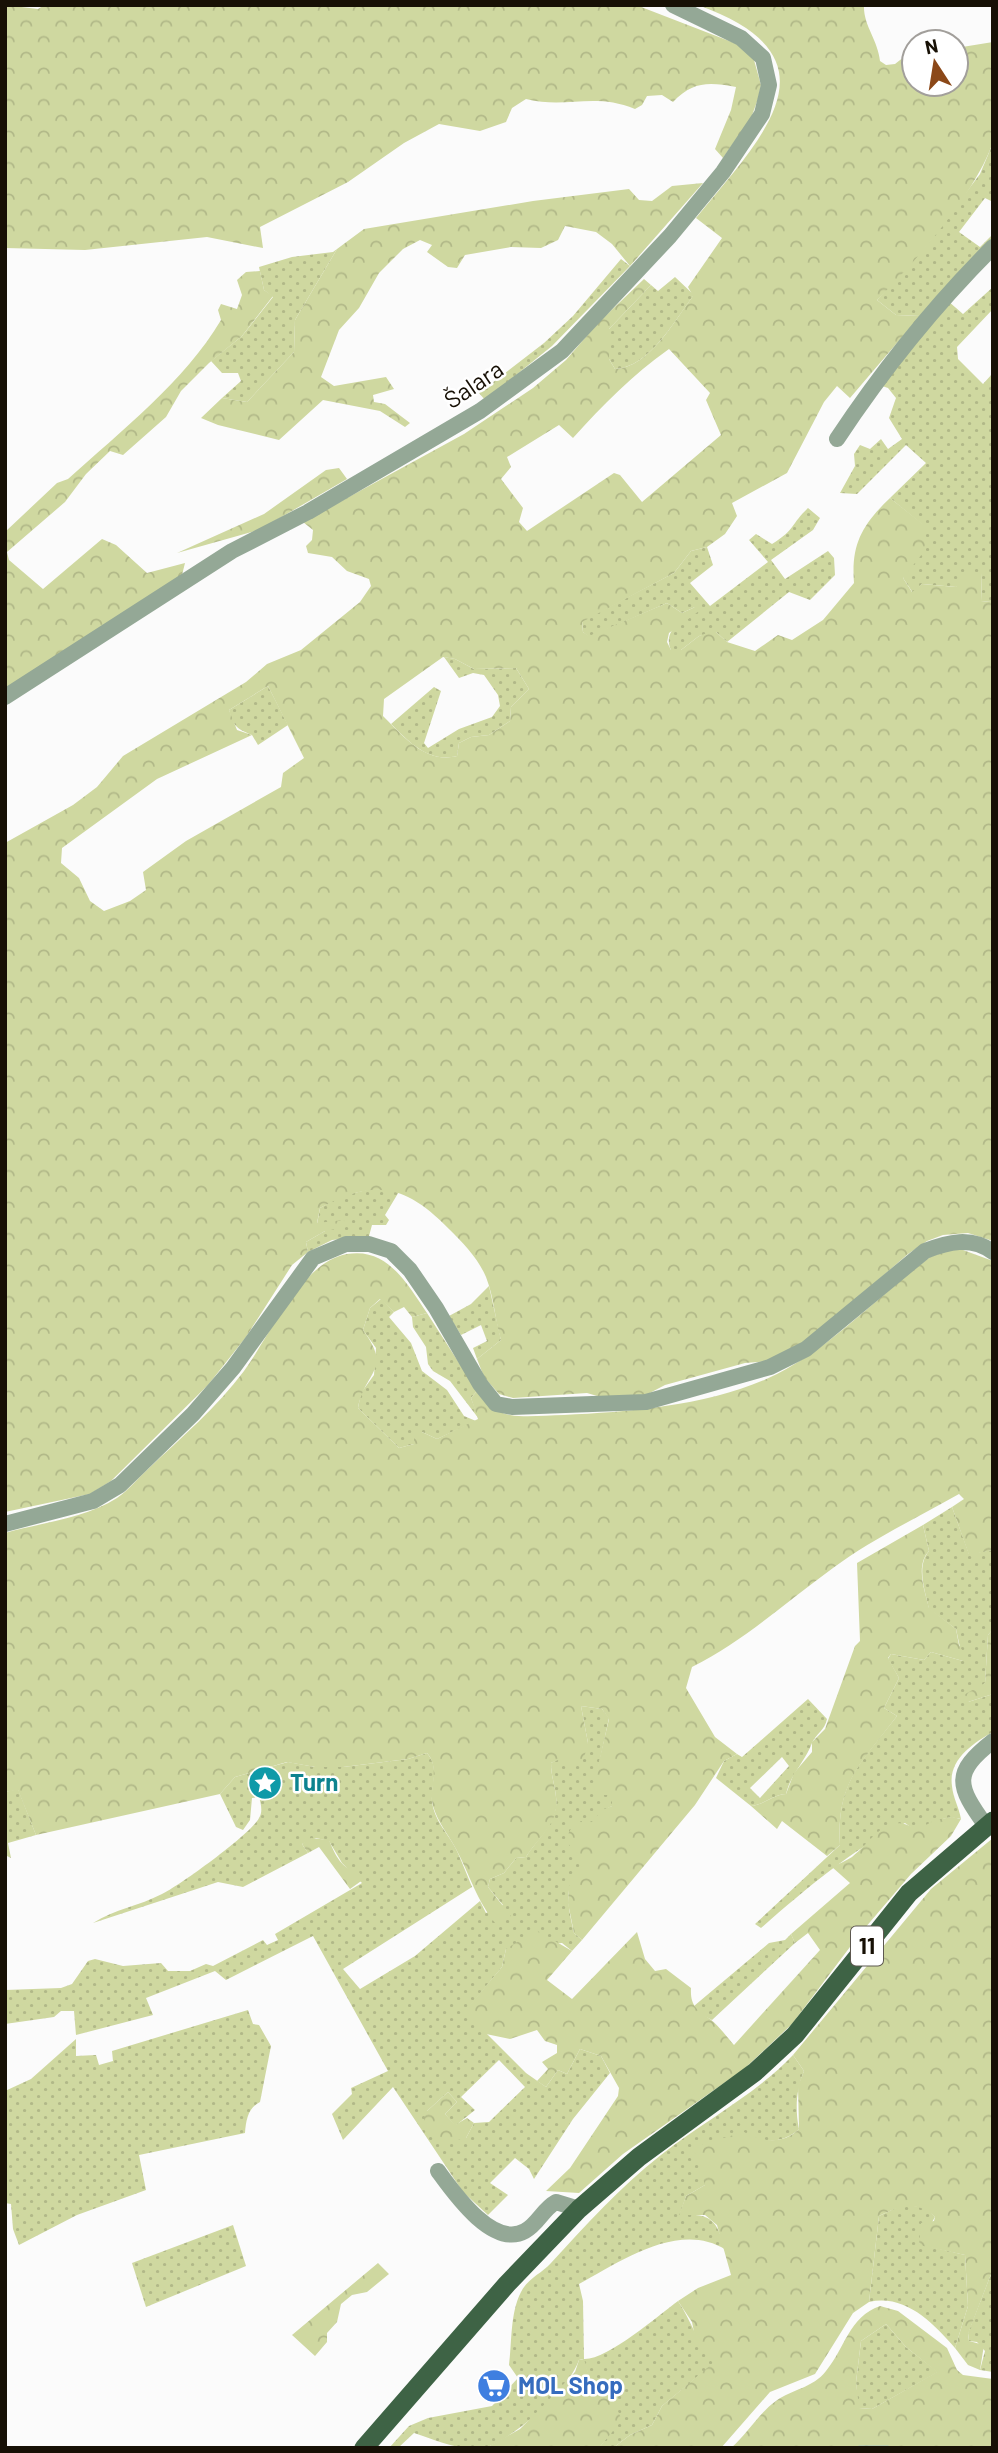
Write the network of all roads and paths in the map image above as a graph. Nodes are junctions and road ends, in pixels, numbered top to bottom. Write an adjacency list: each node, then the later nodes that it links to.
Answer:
1 (673, 5): 4 (street, Šalara)
2 (993, 247): 3 (street)
3 (837, 439)
4 (5, 697)
5 (993, 1252): 6 (street)
6 (5, 1524)
7 (993, 1741): 8 (street)
8 (989, 1823): 10 (main road, 11)
9 (438, 2171): 10 (street)
10 (579, 2209): 11 (main road, 11)
11 (364, 2448)

